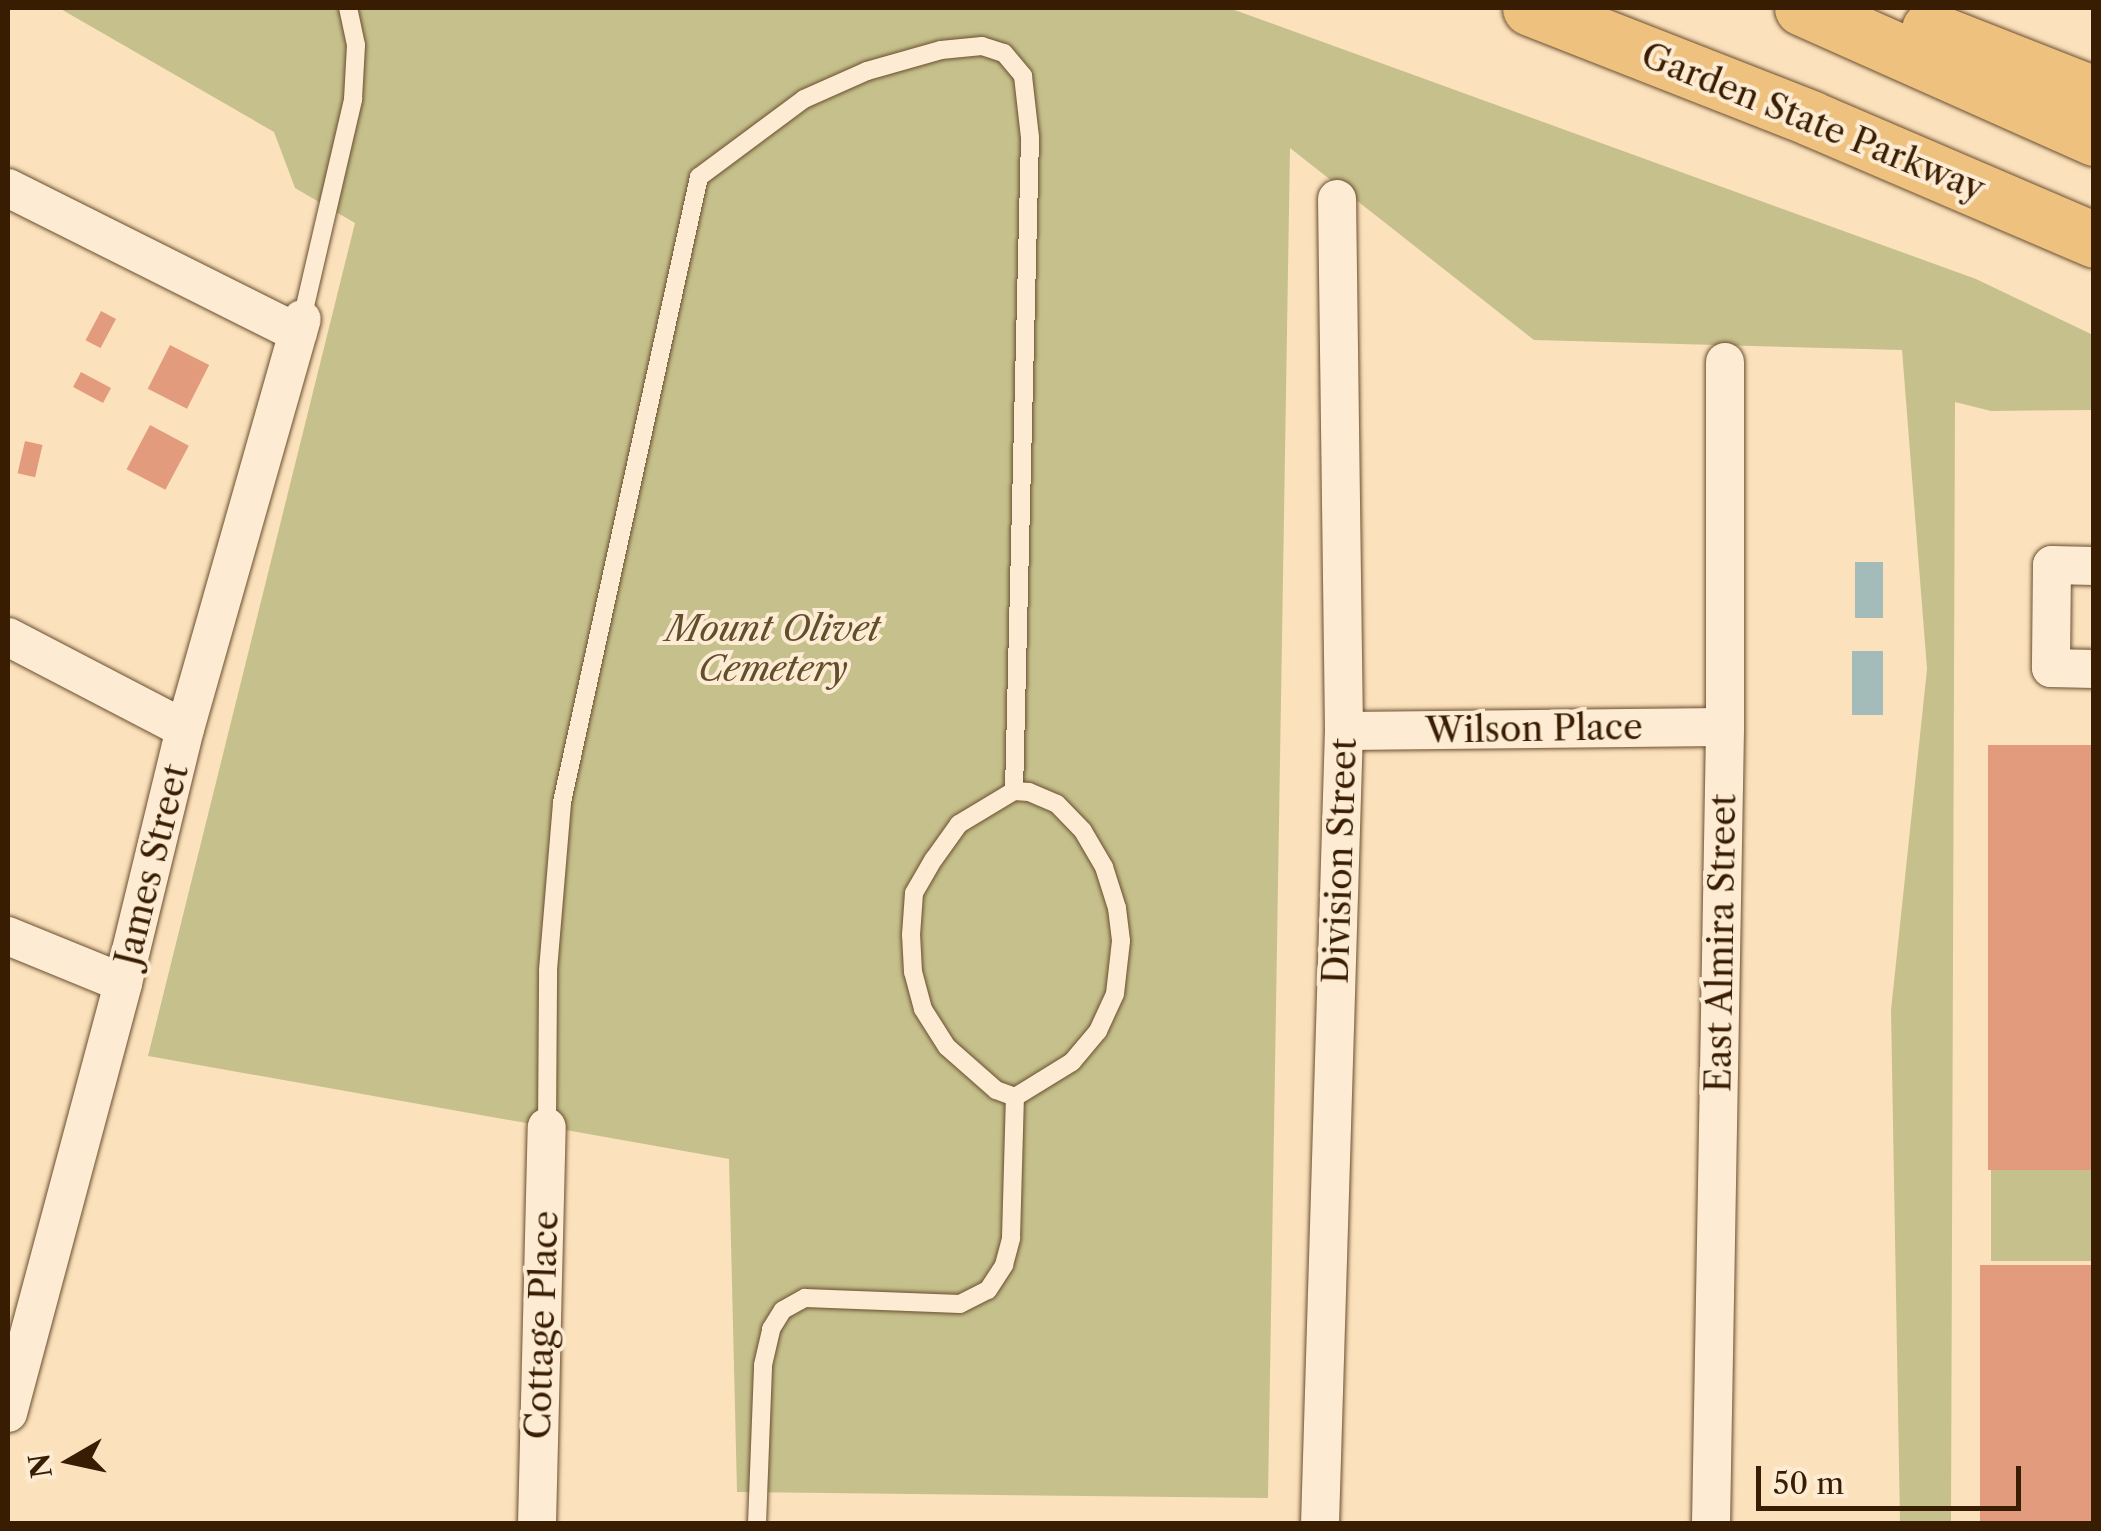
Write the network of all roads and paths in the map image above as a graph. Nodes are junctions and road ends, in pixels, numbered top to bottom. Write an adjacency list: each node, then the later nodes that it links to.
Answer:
1 (348, 8): 10 (lane)
2 (1530, 8): 9 (highway, Garden State Parkway)
3 (1802, 8): 6 (highway)
4 (1871, 8): 5 (highway)
5 (2094, 94)
6 (2094, 138)
7 (8, 188): 10 (street)
8 (1337, 199): 17 (street, Division Street)
9 (2094, 240)
10 (300, 326): 16 (street, James Street)
11 (1725, 362): 15 (street, East Almira Street)
12 (2094, 566): 14 (street)
13 (8, 636): 16 (street)
14 (2094, 669)
15 (1725, 727): 17 (street, Wilson Place); 28 (street, East Almira Street)
16 (185, 729): 20 (street, James Street)
17 (1344, 731): 27 (street, Division Street)
18 (1014, 791): 21 (lane); 21 (lane); 22 (lane)
19 (8, 936): 20 (street)
20 (123, 983): 23 (street, James Street)
21 (1015, 1097): 26 (lane)
22 (547, 1128): 25 (street, Cottage Place)
23 (21, 1312): 24 (street, James Street)
24 (8, 1413)
25 (537, 1524)
26 (758, 1524)
27 (1320, 1524)
28 (1711, 1524)

